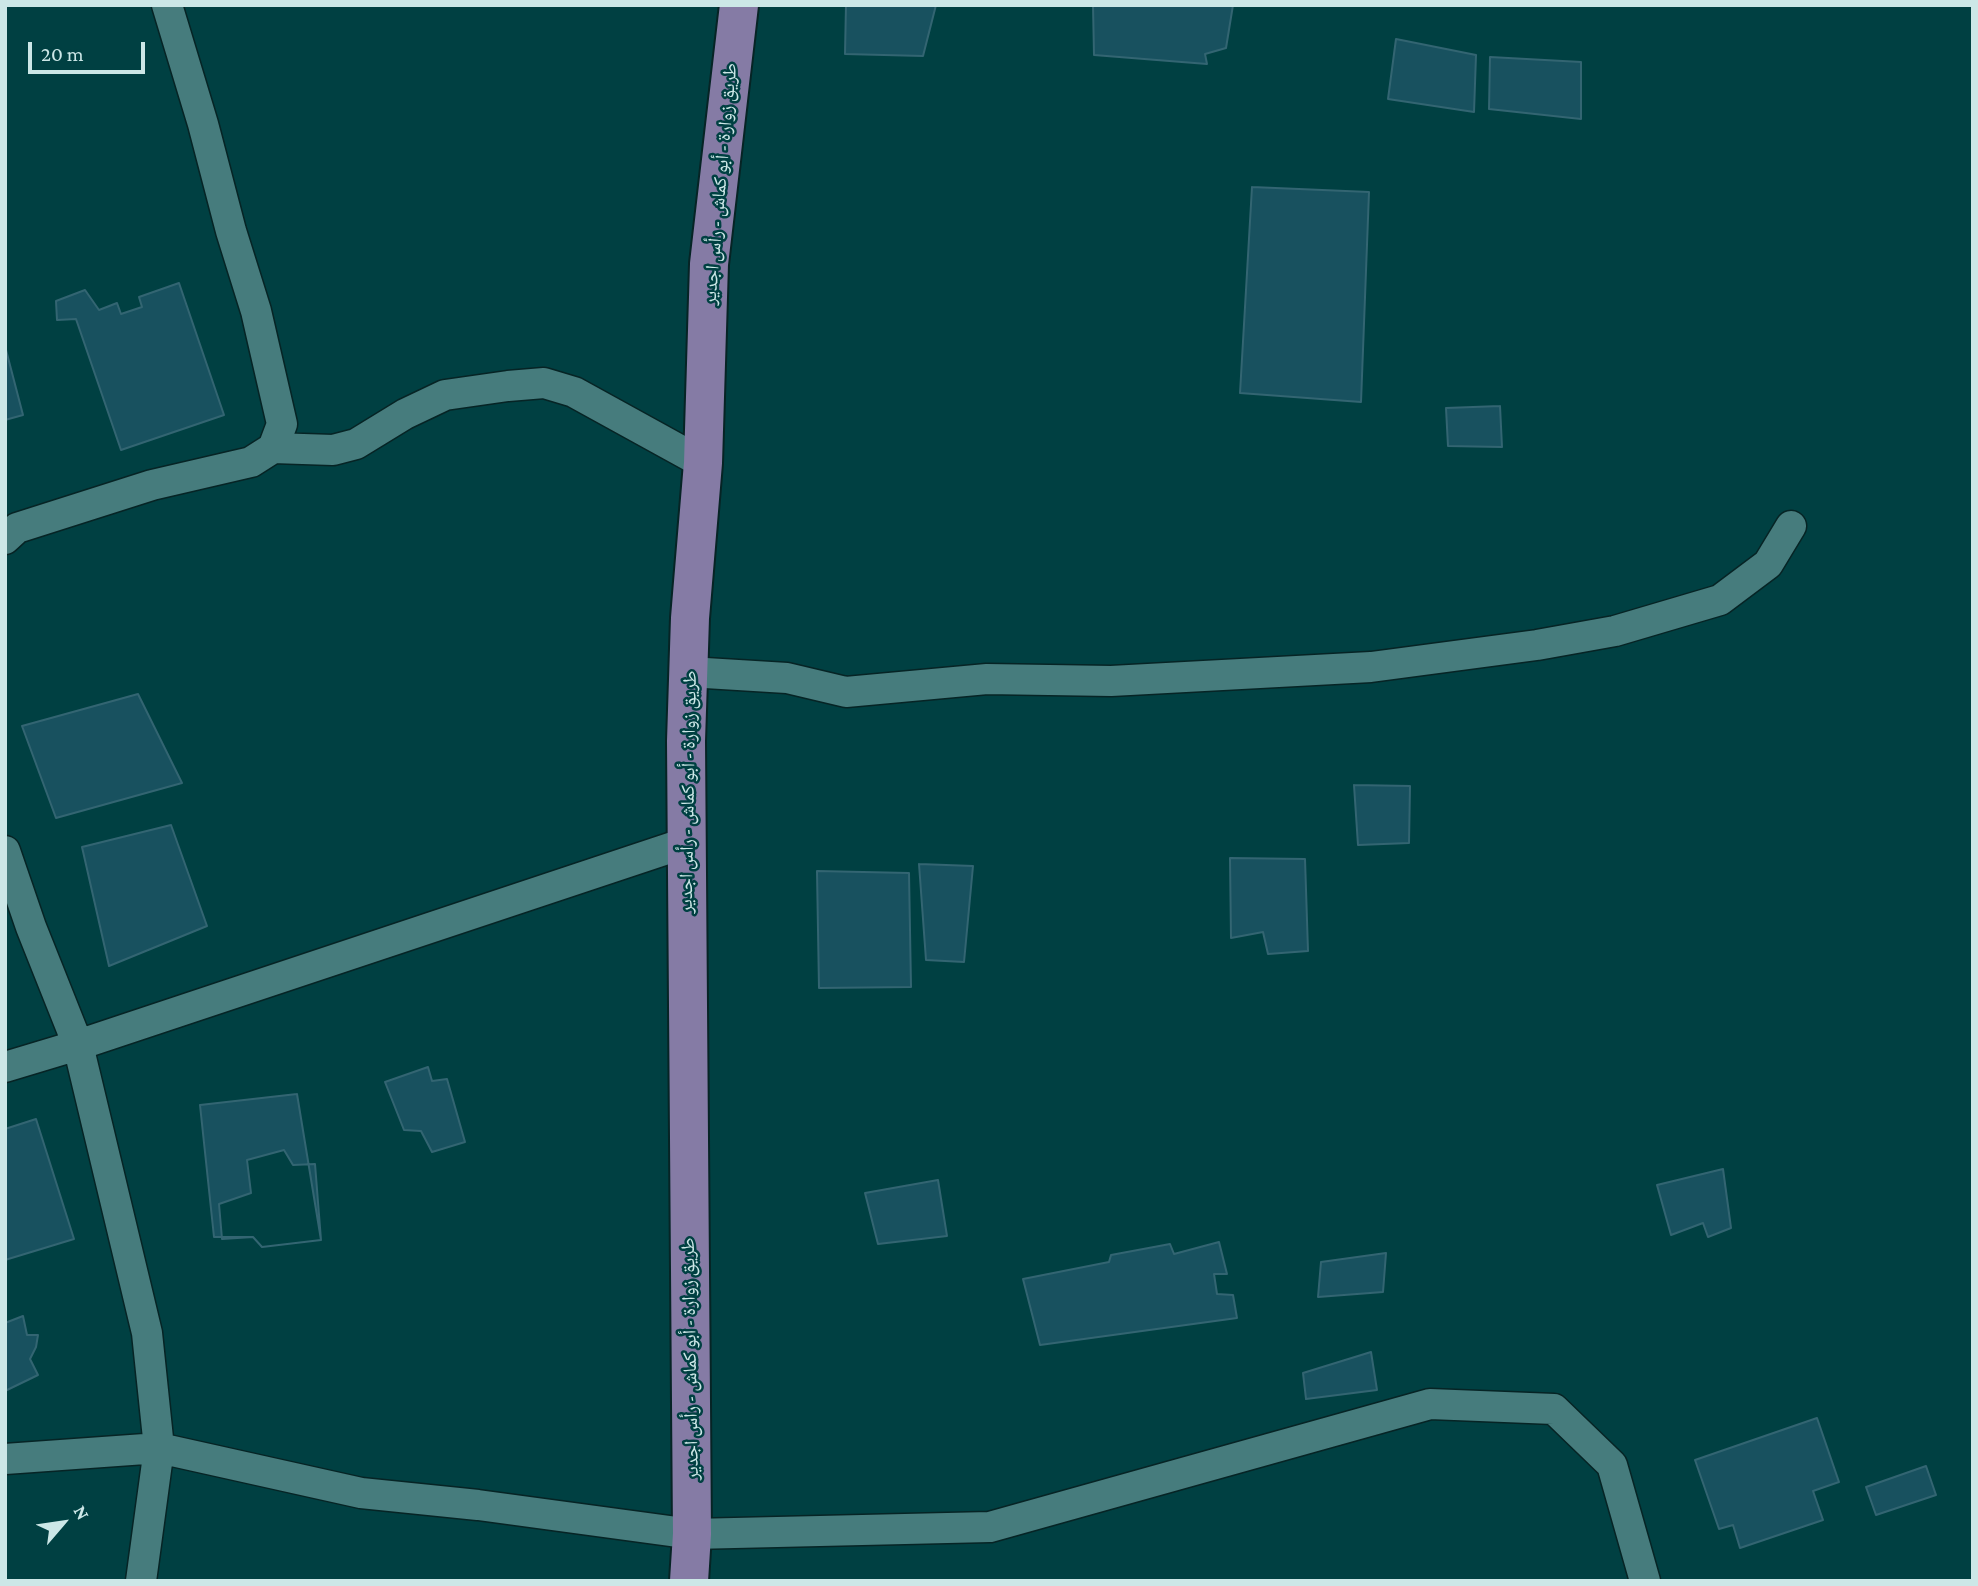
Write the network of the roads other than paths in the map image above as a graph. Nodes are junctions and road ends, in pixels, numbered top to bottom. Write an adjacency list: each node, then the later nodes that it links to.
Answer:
1 (167, 5): 3 (street)
2 (739, 5): 4 (main road, طريق زوارة - أبو كماش - رأس اجدير)
3 (274, 448): 4 (street); 6 (street)
4 (703, 463): 7 (main road, طريق زوارة - أبو كماش - رأس اجدير)
5 (1791, 526): 7 (street)
6 (5, 539)
7 (689, 672): 8 (main road, طريق زوارة - أبو كماش - رأس اجدير)
8 (685, 843): 10 (street); 14 (main road, طريق زوارة - أبو كماش - رأس اجدير)
9 (5, 850): 10 (street)
10 (78, 1045): 11 (street); 12 (street)
11 (5, 1067)
12 (159, 1448): 13 (street); 14 (street); 15 (street)
13 (5, 1459)
14 (692, 1534): 16 (main road, طريق زوارة - أبو كماش - رأس اجدير); 17 (street)
15 (141, 1581)
16 (689, 1581)
17 (1645, 1581)

